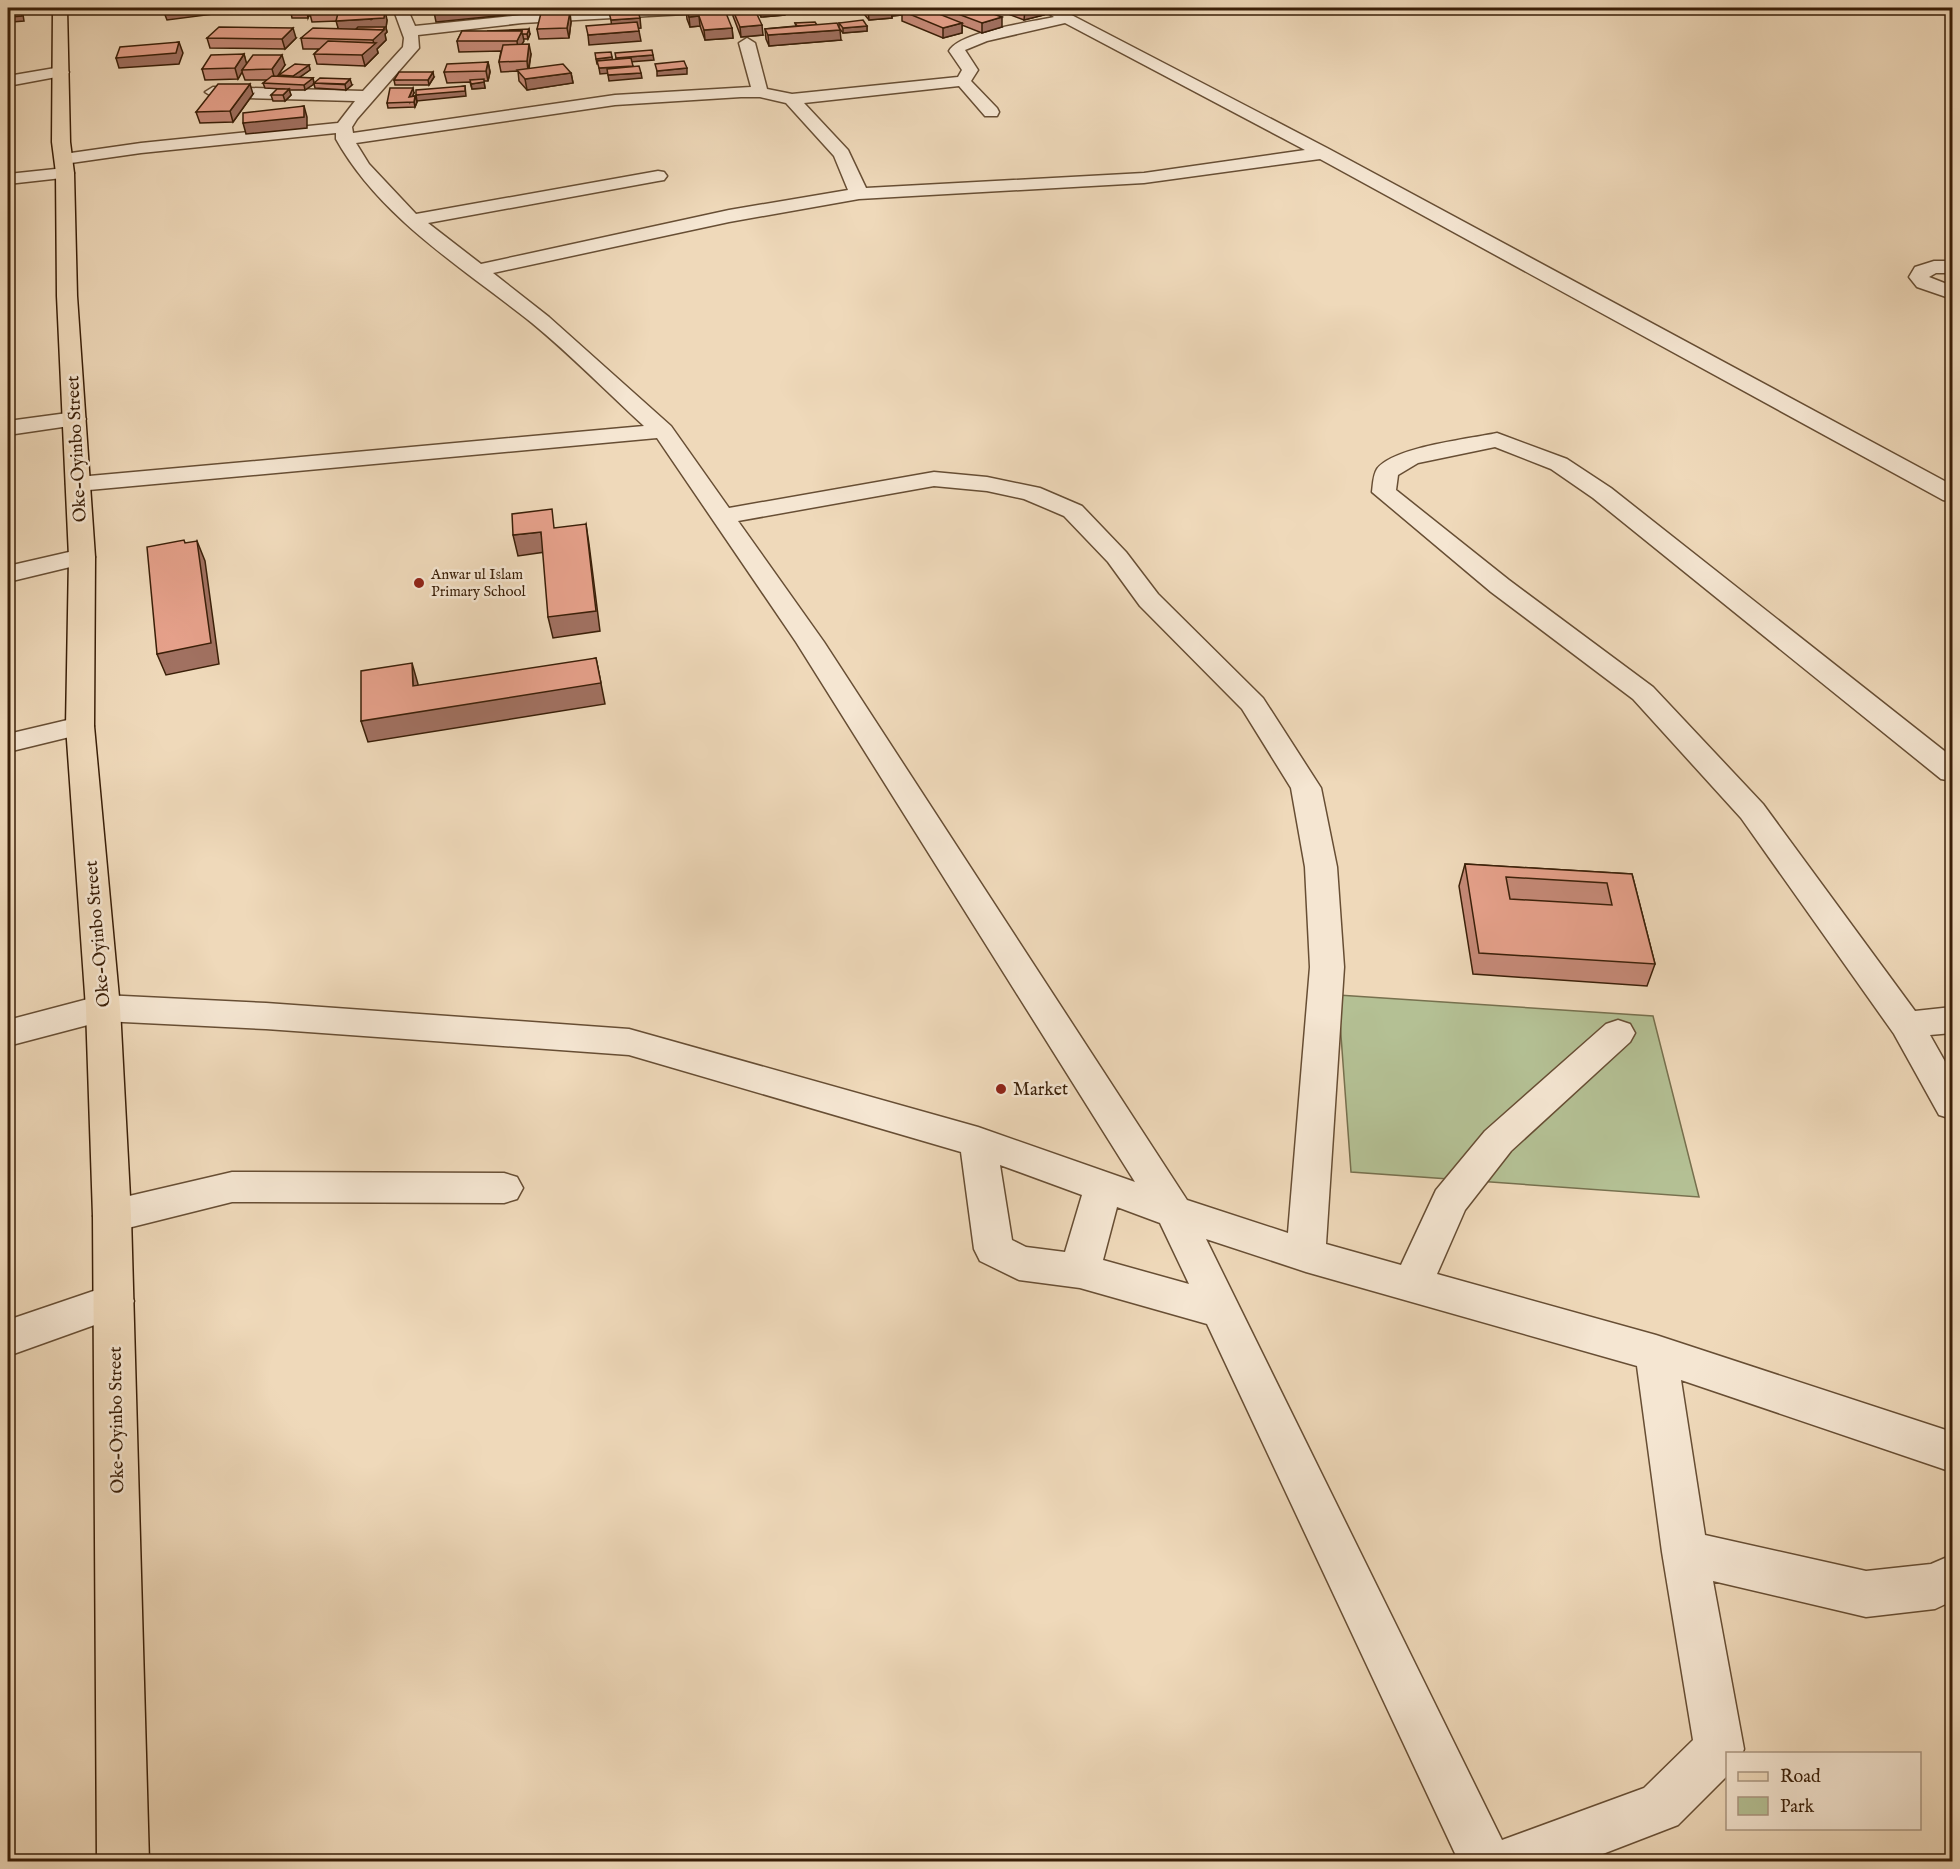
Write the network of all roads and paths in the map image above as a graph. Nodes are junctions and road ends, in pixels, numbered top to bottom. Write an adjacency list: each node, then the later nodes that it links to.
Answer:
1 (60, 8): 8 (main road, Oke-Oyinbo Street)
2 (721, 8): 4 (street)
3 (1048, 8): 5 (street)
4 (622, 10): 6 (street)
5 (1068, 18): 10 (street); 17 (street)
6 (403, 29): 13 (street)
7 (747, 43): 12 (street)
8 (61, 72): 9 (street); 18 (main road, Oke-Oyinbo Street)
9 (8, 81)
10 (963, 81): 14 (street); 15 (street)
11 (213, 92): 13 (street)
12 (760, 92): 14 (street); 16 (street)
13 (365, 96): 16 (street)
14 (792, 99): 21 (street)
15 (991, 112)
16 (345, 133): 18 (street); 22 (street)
17 (1323, 153): 21 (street); 30 (street)
18 (65, 166): 20 (street); 26 (main road, Oke-Oyinbo Street)
19 (658, 176): 22 (street)
20 (8, 178)
21 (859, 194): 24 (street)
22 (412, 220): 24 (street)
23 (1953, 267): 25 (street)
24 (477, 271): 28 (street)
25 (1953, 293)
26 (75, 419): 27 (street); 29 (main road, Oke-Oyinbo Street)
27 (8, 428)
28 (663, 431): 29 (street); 31 (street)
29 (78, 484): 32 (main road, Oke-Oyinbo Street)
30 (1953, 495)
31 (721, 517): 46 (street); 48 (street)
32 (82, 557): 33 (street); 34 (main road, Oke-Oyinbo Street)
33 (8, 574)
34 (80, 726): 35 (street); 37 (main road, Oke-Oyinbo Street)
35 (8, 743)
36 (1953, 772): 39 (street)
37 (103, 1008): 40 (street); 43 (street); 47 (main road, Oke-Oyinbo Street)
38 (1953, 1020): 39 (street)
39 (1906, 1025): 42 (street)
40 (8, 1032)
41 (1617, 1033): 50 (street)
42 (1953, 1105)
43 (978, 1142): 44 (street); 49 (street)
44 (1103, 1187): 46 (street); 49 (street)
45 (504, 1188): 47 (street)
46 (1174, 1212): 48 (street); 52 (street)
47 (112, 1216): 51 (main road, Oke-Oyinbo Street)
48 (1306, 1255): 50 (street)
49 (1080, 1271): 52 (street)
50 (1412, 1285): 54 (street)
51 (114, 1301): 53 (street); 58 (main road, Oke-Oyinbo Street)
52 (1222, 1311): 59 (street)
53 (8, 1338)
54 (1656, 1353): 55 (street); 56 (street)
55 (1953, 1452)
56 (1685, 1552): 57 (street); 60 (street)
57 (1953, 1577)
58 (123, 1862)
59 (1486, 1862)
60 (1512, 1862)

